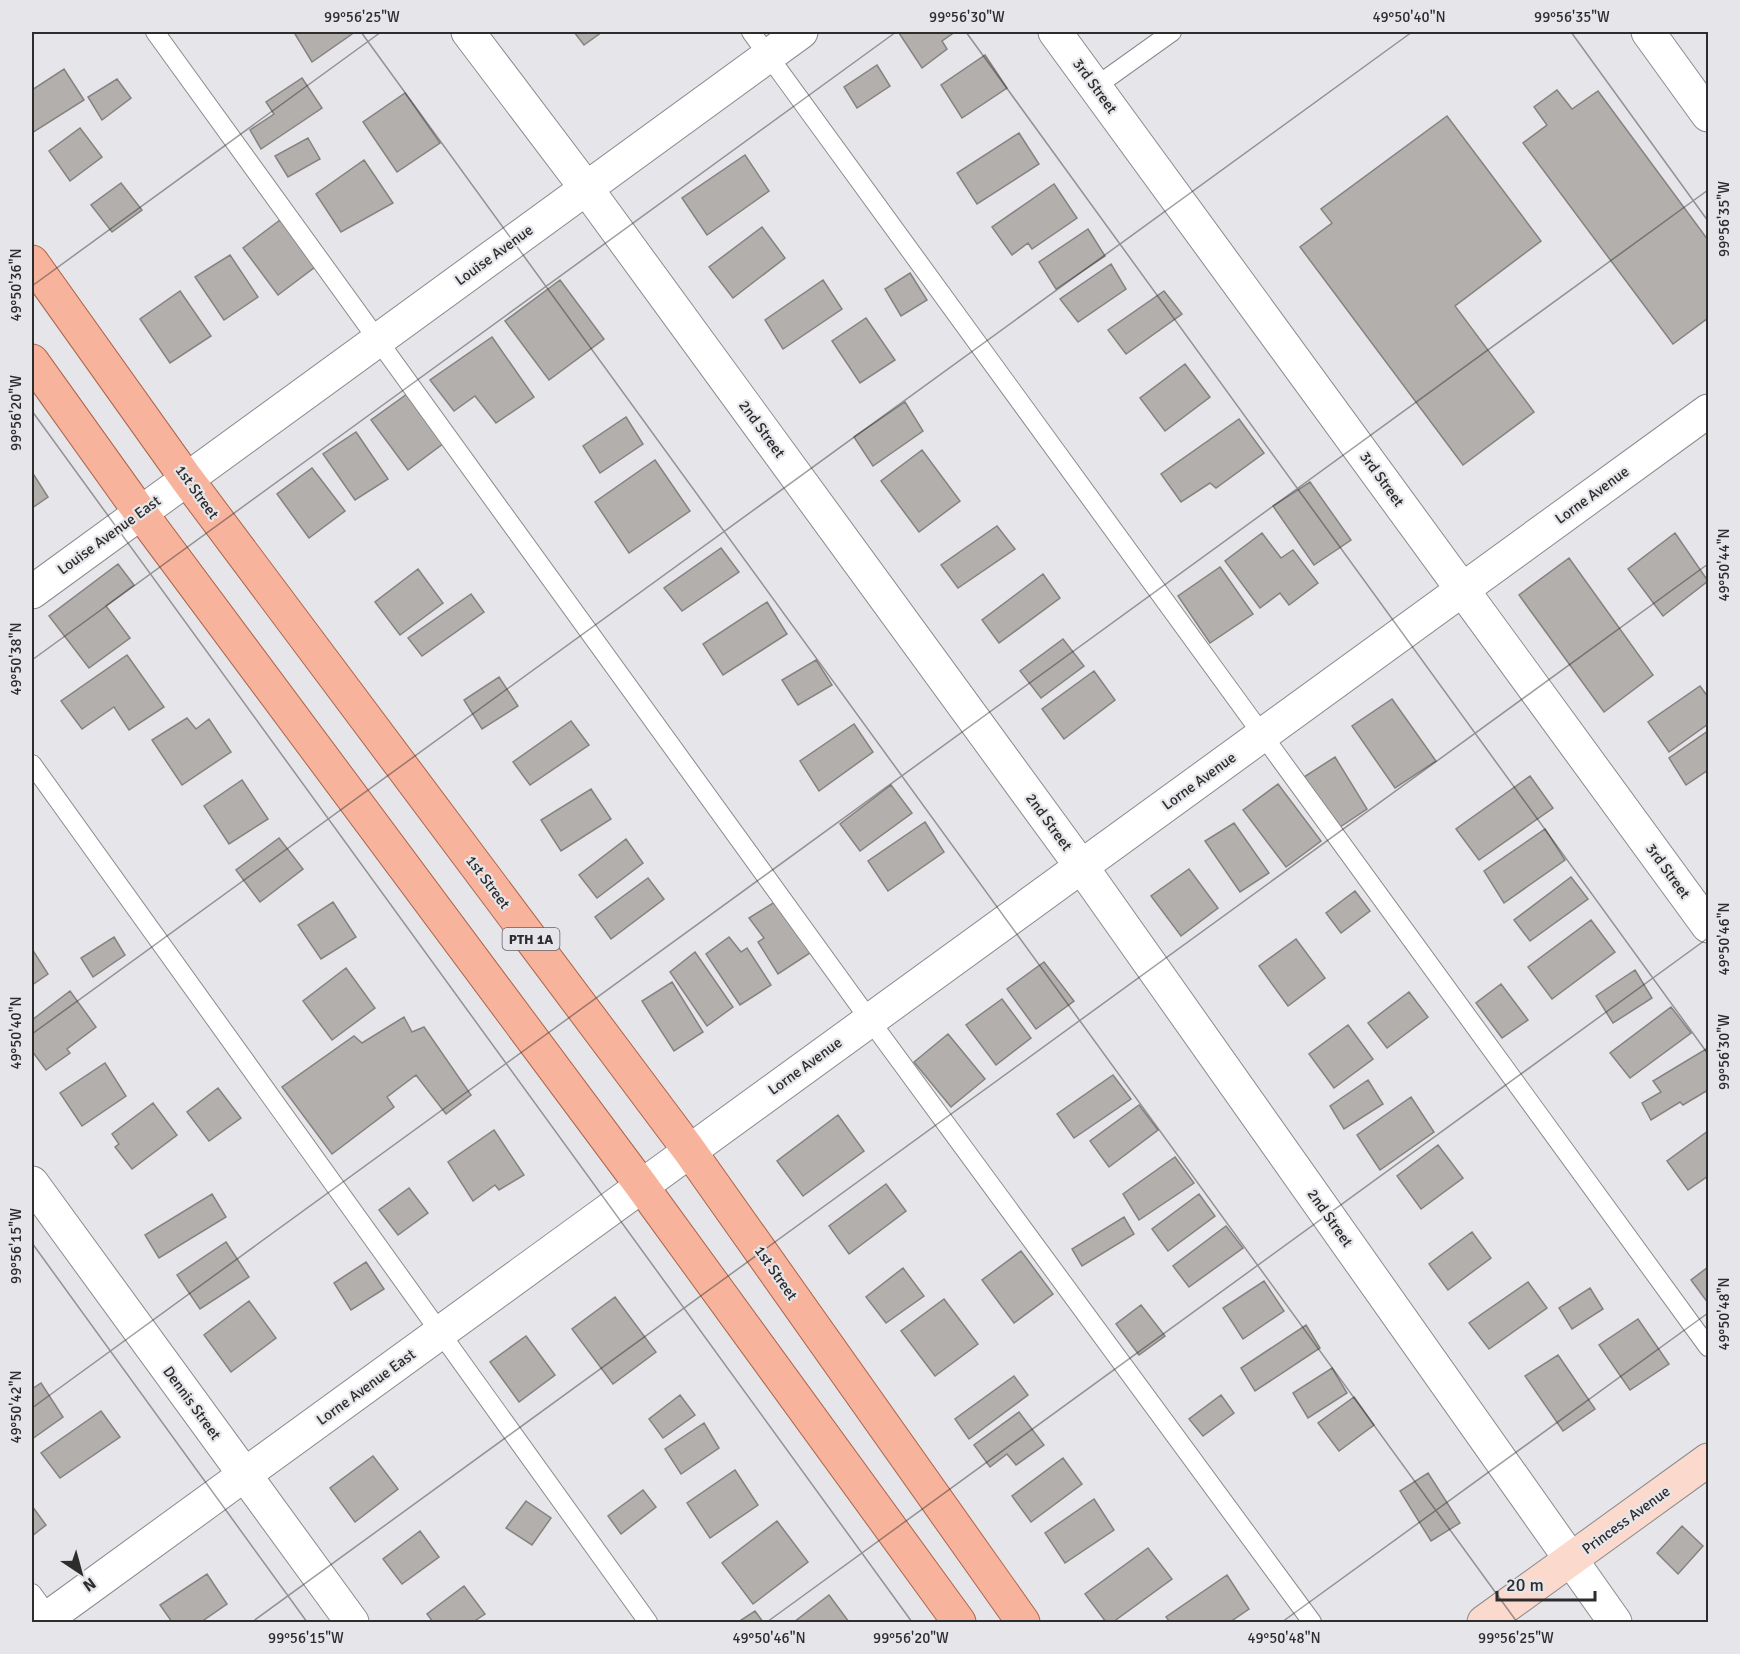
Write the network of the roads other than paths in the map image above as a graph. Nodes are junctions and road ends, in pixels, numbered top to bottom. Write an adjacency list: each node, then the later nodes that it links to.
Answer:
1 (155, 32): 12 (lane)
2 (468, 32): 10 (street, 2nd Street)
3 (801, 32): 7 (street, Louise Avenue)
4 (1055, 32): 8 (street, 3rd Street)
5 (1172, 32): 8 (lane)
6 (1648, 32): 9 (street)
7 (760, 43): 10 (street, Louise Avenue); 19 (lane)
8 (1095, 87): 17 (street, 3rd Street)
9 (1708, 115)
10 (586, 188): 12 (street, Louise Avenue); 21 (street, 2nd Street)
11 (32, 262): 15 (main road, 1st Street / PTH 1A)
12 (379, 338): 15 (street, Louise Avenue); 23 (lane)
13 (35, 369): 16 (main road)
14 (1708, 411): 17 (street, Lorne Avenue)
15 (186, 478): 16 (street, Louise Avenue East); 24 (main road, 1st Street / PTH 1A)
16 (140, 512): 18 (street, Louise Avenue East); 26 (main road)
17 (1462, 589): 19 (street, Lorne Avenue); 22 (street, 3rd Street)
18 (32, 592)
19 (1263, 734): 21 (street, Lorne Avenue); 28 (lane)
20 (32, 764): 27 (lane)
21 (1081, 866): 23 (street, Lorne Avenue); 31 (street, 2nd Street)
22 (1708, 926)
23 (870, 1019): 24 (street, Lorne Avenue); 37 (lane)
24 (689, 1150): 26 (street, Lorne Avenue East); 36 (main road, 1st Street / PTH 1A)
25 (32, 1183): 30 (street, Dennis Street)
26 (641, 1185): 27 (street, Lorne Avenue East); 35 (main road)
27 (439, 1333): 30 (street, Lorne Avenue East); 34 (lane)
28 (1708, 1347)
29 (1708, 1460): 31 (street, Princess Avenue)
30 (245, 1475): 32 (street, Lorne Avenue East); 33 (street, Dennis Street)
31 (1570, 1560): 38 (street, Princess Avenue); 39 (street, 2nd Street)
32 (44, 1614)
33 (352, 1623)
34 (648, 1623)
35 (959, 1623)
36 (1023, 1623)
37 (1312, 1623)
38 (1484, 1623)
39 (1615, 1623)

